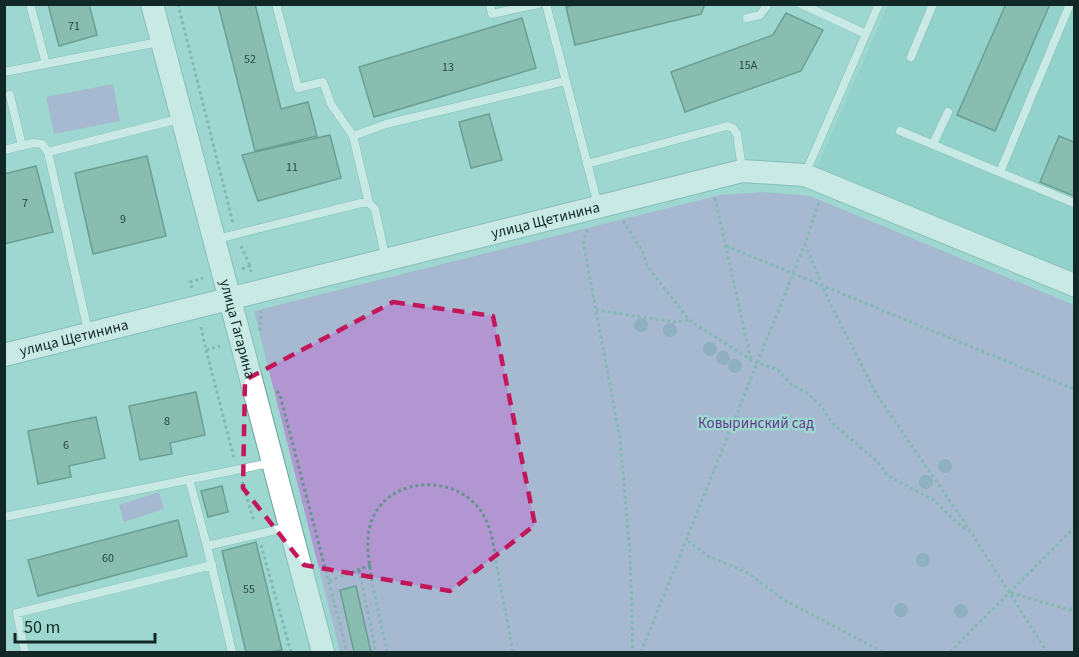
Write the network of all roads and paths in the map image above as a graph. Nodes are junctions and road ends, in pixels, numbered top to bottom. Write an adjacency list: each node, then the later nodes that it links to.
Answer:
1 (30, 4): 17 (lane)
2 (152, 4): 15 (street, улица Гагарина)
3 (178, 4): 37 (path)
4 (276, 4): 24 (lane)
5 (490, 4): 6 (lane)
6 (538, 4)
7 (546, 4): 19 (lane)
8 (768, 4): 13 (lane)
9 (801, 4): 14 (lane)
10 (879, 4): 14 (lane)
11 (933, 4): 16 (lane)
12 (1070, 4): 31 (lane)
13 (747, 18)
14 (866, 34): 33 (lane)
15 (163, 41): 17 (lane); 22 (street, улица Гагарина)
16 (911, 57)
17 (46, 64): 18 (lane)
18 (4, 72)
19 (565, 81): 24 (lane); 29 (lane)
20 (10, 95): 26 (lane)
21 (948, 112): 25 (lane)
22 (183, 118): 28 (lane); 37 (street, улица Гагарина)
23 (900, 131): 25 (lane)
24 (353, 136): 34 (lane)
25 (933, 144): 31 (lane)
26 (22, 146): 27 (lane); 28 (lane)
27 (4, 150)
28 (48, 152): 48 (lane)
29 (587, 164): 30 (lane); 36 (lane)
30 (742, 171): 32 (street, улица Щетинина); 33 (street, улица Щетинина)
31 (1000, 172): 35 (lane)
32 (711, 178): 36 (street, улица Щетинина); 39 (path)
33 (815, 179): 38 (path); 43 (street, улица Щетинина)
34 (369, 203): 37 (lane); 40 (lane)
35 (1074, 203)
36 (605, 204): 40 (street, улица Щетинина); 46 (path); 47 (path)
37 (226, 237): 41 (path); 45 (street, улица Гагарина)
38 (805, 244): 42 (path); 44 (path)
39 (726, 246): 42 (path); 51 (path)
40 (386, 261): 45 (street, улица Щетинина)
41 (250, 266)
42 (792, 274): 44 (path); 52 (path)
43 (1074, 285)
44 (824, 288): 53 (path); 60 (path)
45 (231, 298): 48 (street, улица Щетинина); 54 (street, улица Гагарина)
46 (596, 310): 47 (path); 77 (path)
47 (689, 320): 51 (path)
48 (88, 332): 50 (street, улица Щетинина)
49 (206, 350): 55 (path)
50 (4, 355)
51 (751, 360): 52 (path)
52 (756, 361): 60 (path); 62 (path)
53 (1074, 389)
54 (274, 462): 55 (lane); 58 (street, улица Гагарина)
55 (238, 469): 56 (lane); 61 (path)
56 (189, 479): 57 (lane); 63 (lane)
57 (4, 517)
58 (291, 526): 61 (lane); 73 (street, улица Гагарина)
59 (1074, 528): 68 (path)
60 (971, 532): 68 (path)
61 (258, 534): 63 (lane); 72 (path)
62 (688, 540): 78 (path); 79 (path)
63 (207, 546): 64 (lane)
64 (212, 565): 70 (lane); 71 (lane)
65 (371, 566): 66 (path); 75 (path); 76 (path)
66 (359, 570): 67 (path); 74 (path)
67 (329, 581)
68 (1009, 592): 69 (path); 80 (path); 81 (path)
69 (1074, 611)
70 (25, 652)
71 (232, 652)
72 (291, 652)
73 (323, 652)
74 (376, 652)
75 (387, 652)
76 (513, 652)
77 (633, 652)
78 (641, 652)
79 (883, 652)
80 (950, 652)
81 (1047, 652)

